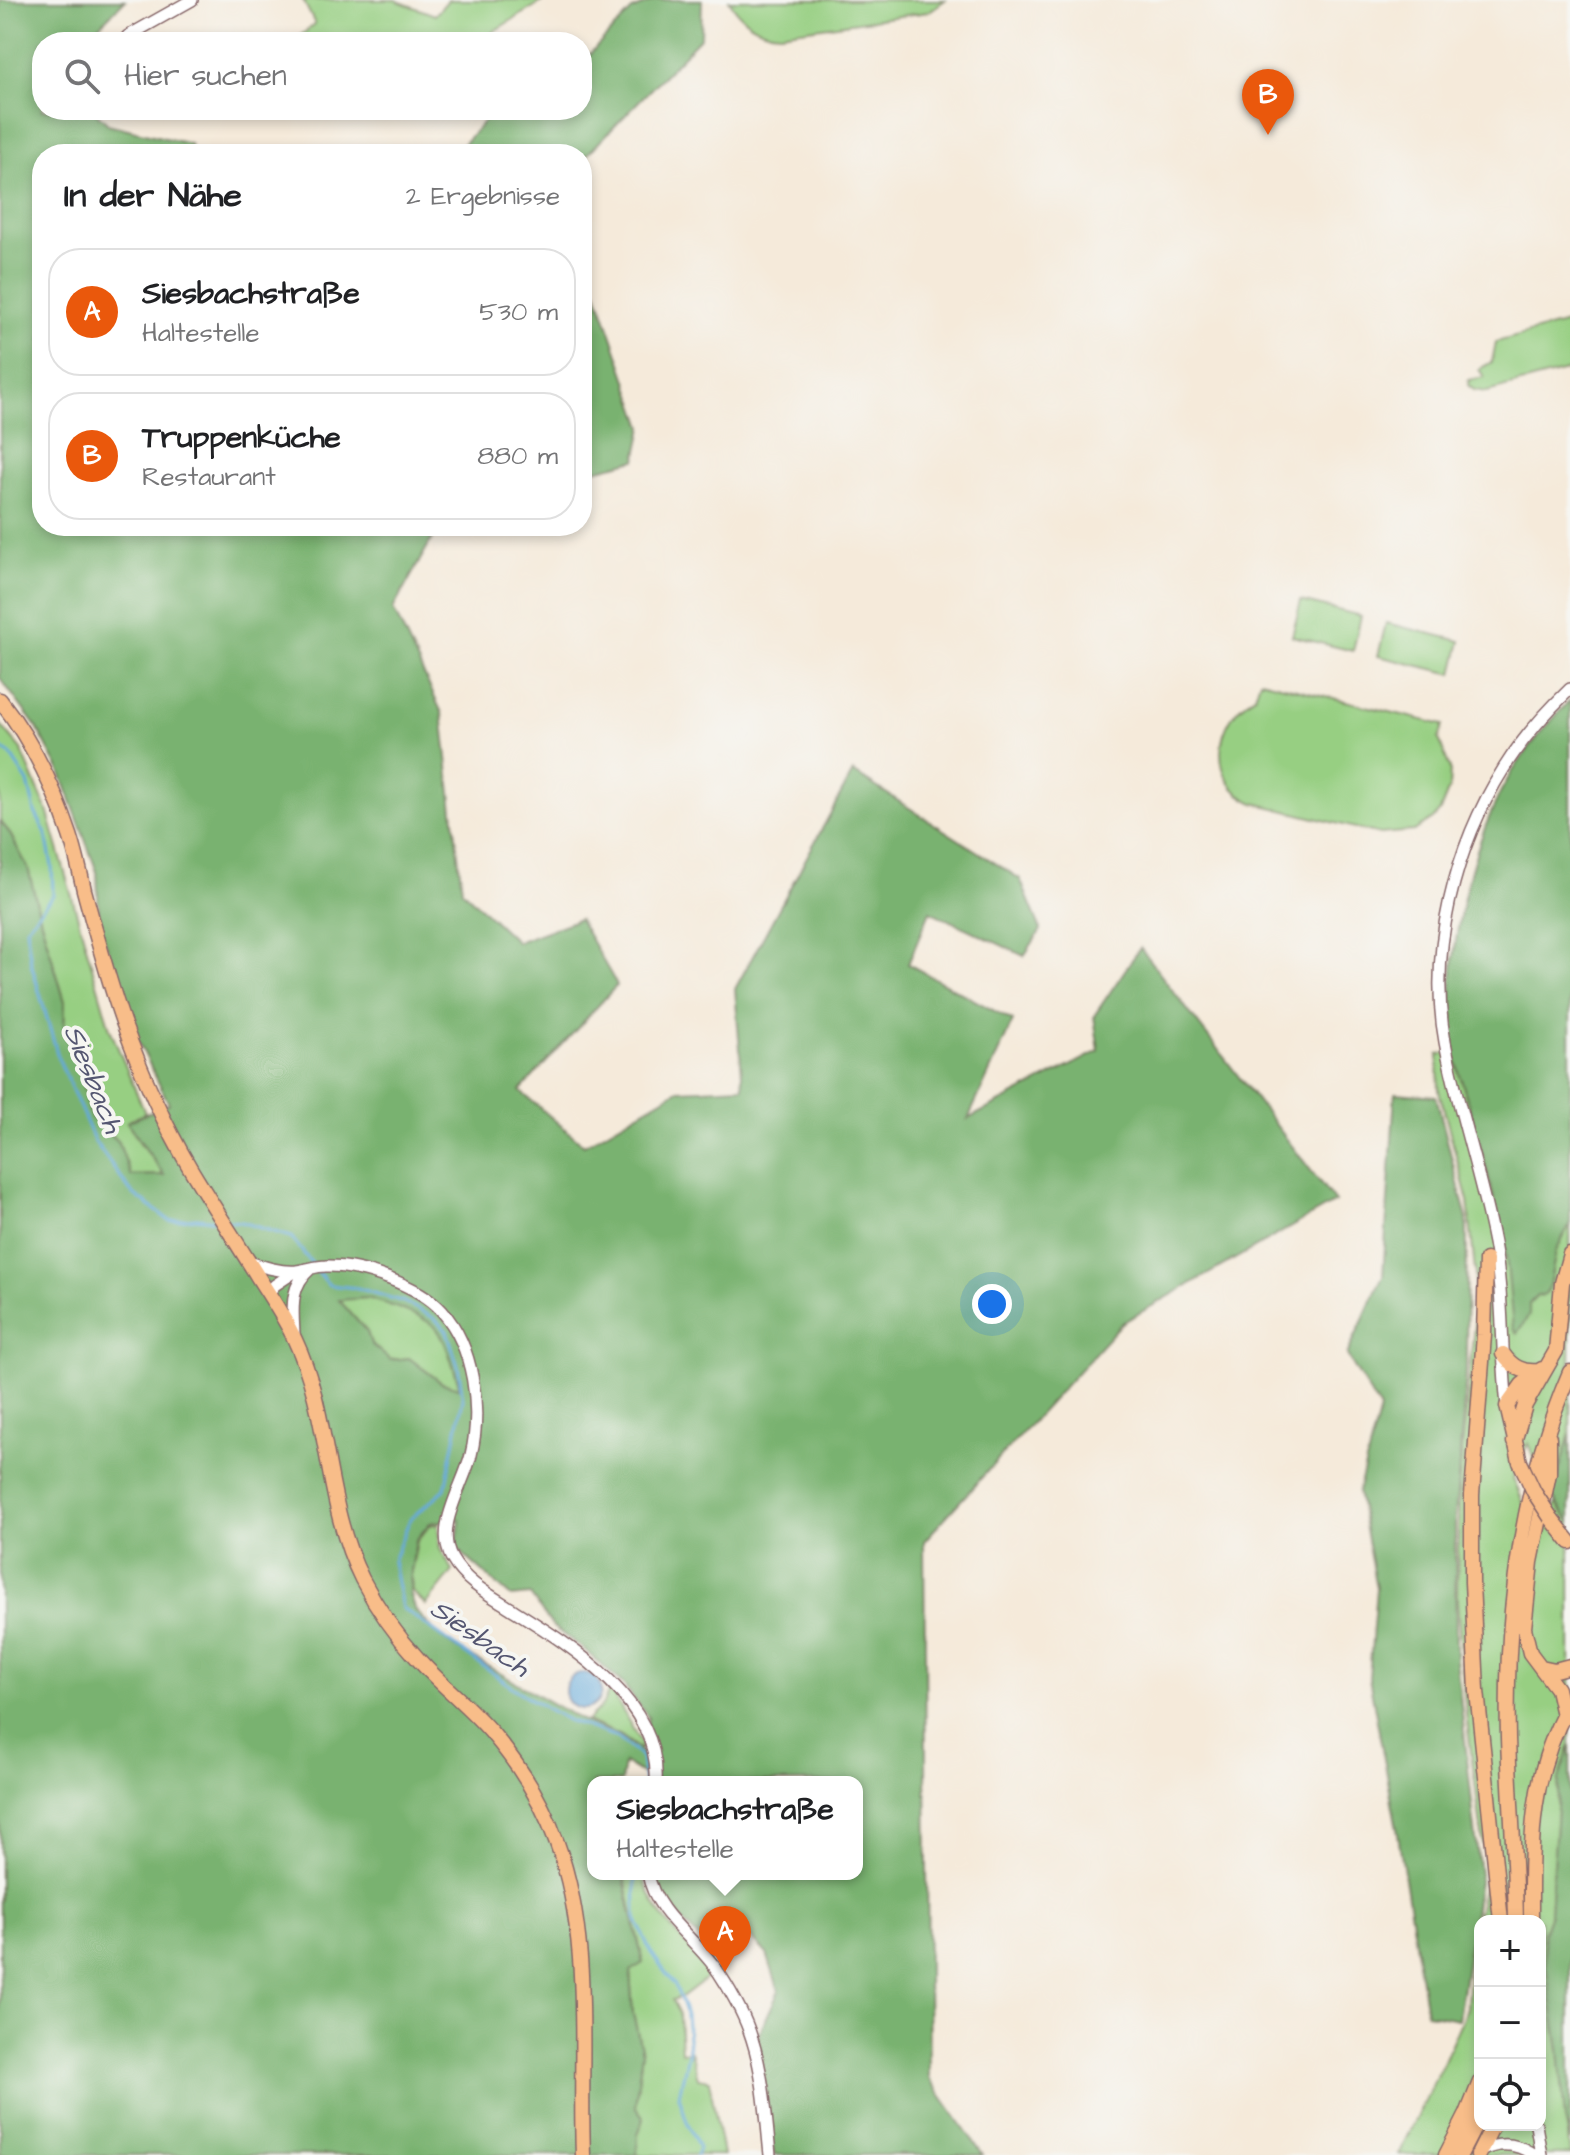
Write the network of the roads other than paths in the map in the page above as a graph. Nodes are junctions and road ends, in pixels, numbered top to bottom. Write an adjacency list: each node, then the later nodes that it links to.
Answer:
1 (192, 0): 2 (street)
2 (135, 32)
3 (1570, 689): 5 (street)
4 (0, 700): 8 (main road)
5 (1487, 1213): 7 (street); 14 (street)
6 (1570, 1254): 15 (main road)
7 (1486, 1260): 27 (main road)
8 (249, 1262): 10 (street); 12 (main road)
9 (310, 1269): 10 (street); 11 (street); 24 (street)
10 (296, 1271): 12 (street)
11 (296, 1286): 12 (street); 13 (street)
12 (268, 1293): 13 (main road)
13 (294, 1338): 36 (main road)
14 (1503, 1354): 15 (main road); 17 (street)
15 (1544, 1368): 17 (main road); 19 (main road)
16 (1570, 1372): 18 (main road)
17 (1507, 1406): 19 (main road)
18 (1548, 1429): 22 (main road); 25 (main road)
19 (1514, 1442): 20 (main road, bridge)
20 (1570, 1542)
21 (1570, 1666): 22 (main road)
22 (1541, 1667): 23 (main road)
23 (1567, 1709): 30 (main road)
24 (656, 1776)
25 (1514, 1843): 28 (main road); 29 (main road)
26 (650, 1880): 37 (street)
27 (1500, 1915)
28 (1508, 1915)
29 (1516, 1915)
30 (1531, 1915)
31 (1474, 2097): 38 (main road)
32 (1474, 2128): 39 (main road)
33 (1490, 2131): 35 (main road)
34 (1537, 2131): 41 (street)
35 (1479, 2153): 40 (street)
36 (583, 2155)
37 (770, 2155)
38 (1446, 2155)
39 (1460, 2155)
40 (1534, 2155)
41 (1541, 2155)

